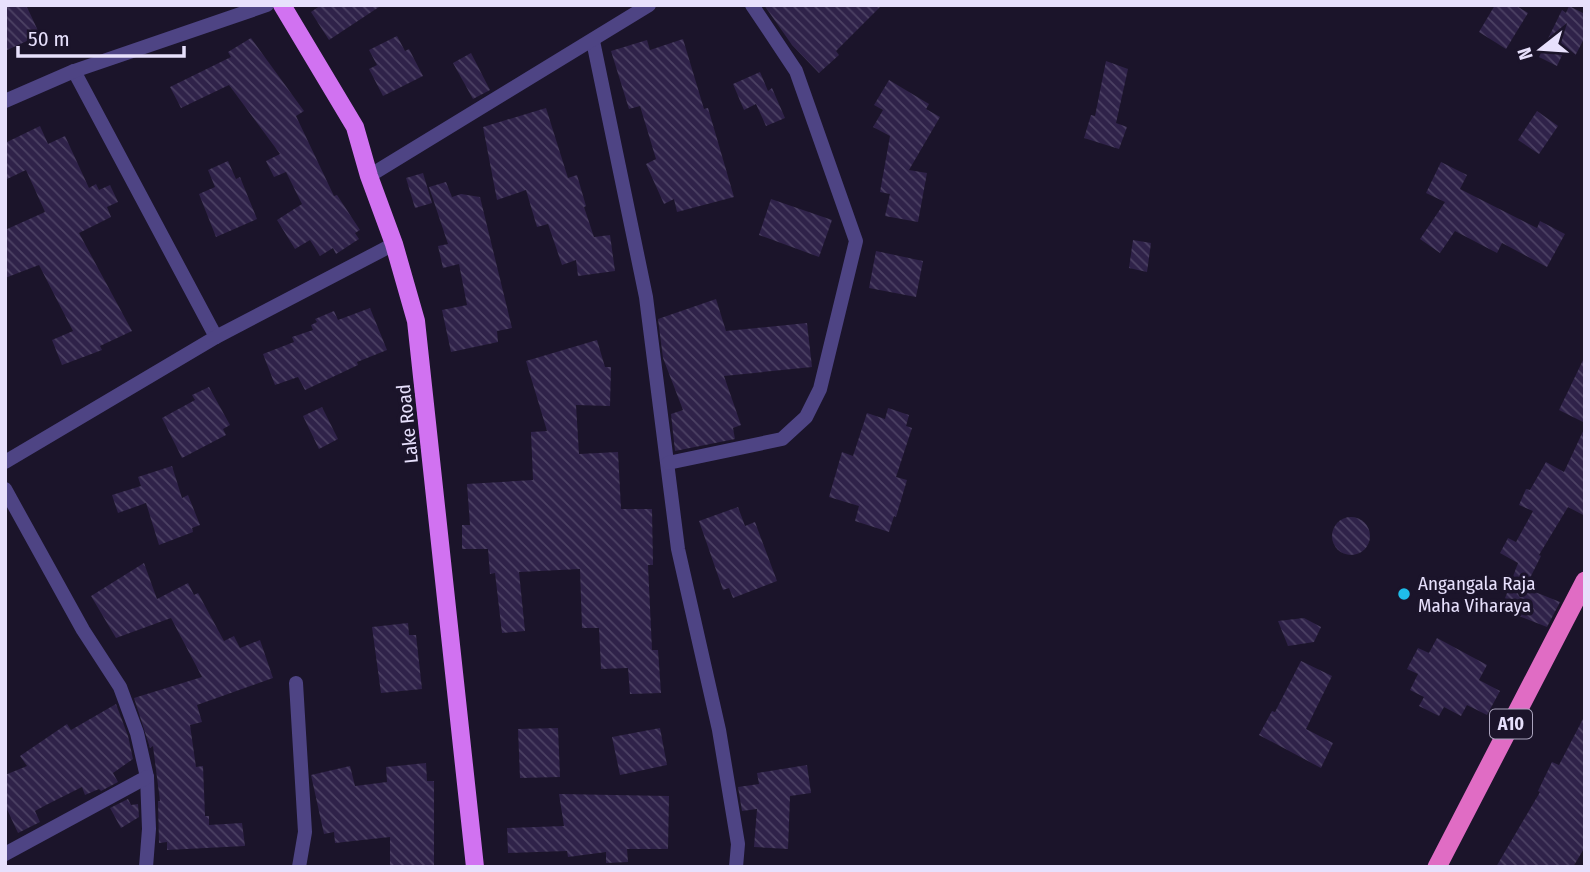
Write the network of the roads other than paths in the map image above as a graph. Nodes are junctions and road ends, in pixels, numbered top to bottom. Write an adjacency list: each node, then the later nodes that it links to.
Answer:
1 (267, 5): 6 (street)
2 (282, 5): 8 (main road, Lake Road)
3 (649, 5): 5 (street)
4 (752, 5): 12 (street)
5 (593, 41): 8 (street); 12 (street)
6 (75, 71): 7 (street); 10 (street)
7 (5, 101)
8 (369, 176): 9 (main road, Lake Road)
9 (394, 244): 10 (street); 20 (main road, Lake Road)
10 (216, 337): 11 (street)
11 (5, 462)
12 (668, 463): 21 (street)
13 (5, 489): 16 (street)
14 (1585, 581): 22 (highway, A10)
15 (296, 683): 19 (street)
16 (147, 776): 17 (street); 18 (street)
17 (5, 854)
18 (146, 867)
19 (299, 867)
20 (475, 867)
21 (736, 867)
22 (1437, 867)

